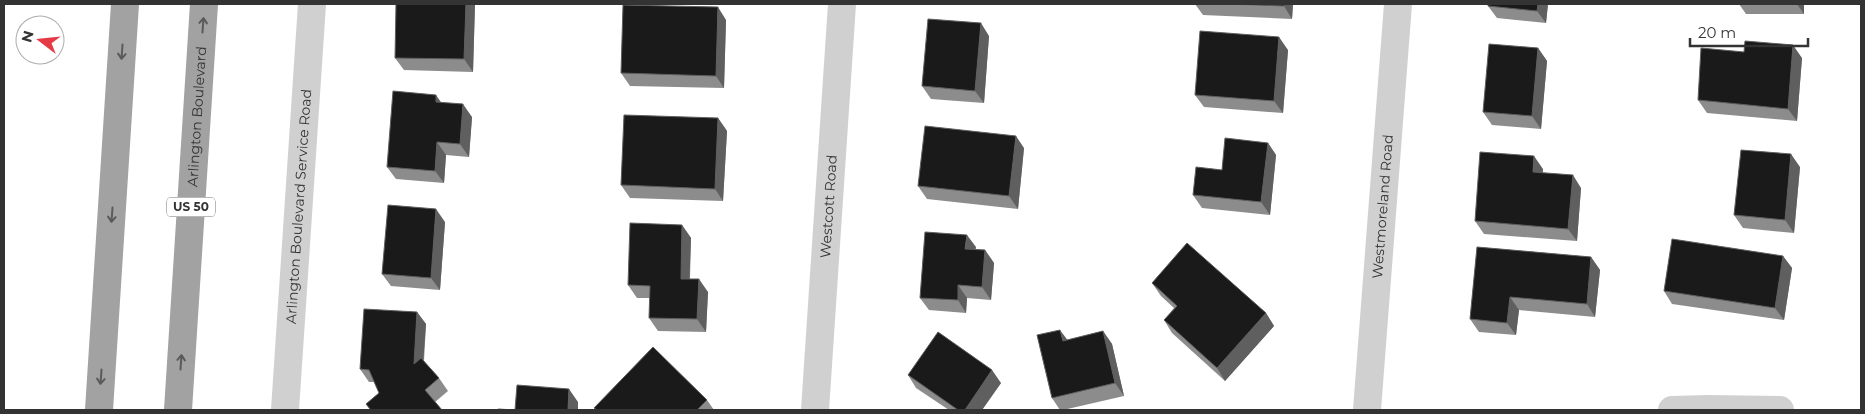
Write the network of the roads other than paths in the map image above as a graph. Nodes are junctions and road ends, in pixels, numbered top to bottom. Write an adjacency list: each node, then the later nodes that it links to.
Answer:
1 (125, 4): 6 (highway, one-way to 6)
2 (204, 4): 7 (highway, Arlington Boulevard / US 50, one-way to 2)
3 (312, 4): 8 (street, Arlington Boulevard Service Road)
4 (842, 4): 9 (street, Westcott Road)
5 (1398, 4): 10 (street, Westmoreland Road)
6 (99, 410)
7 (178, 410)
8 (285, 410)
9 (815, 410)
10 (1367, 410)
11 (1672, 410): 12 (street)
12 (1780, 410)

